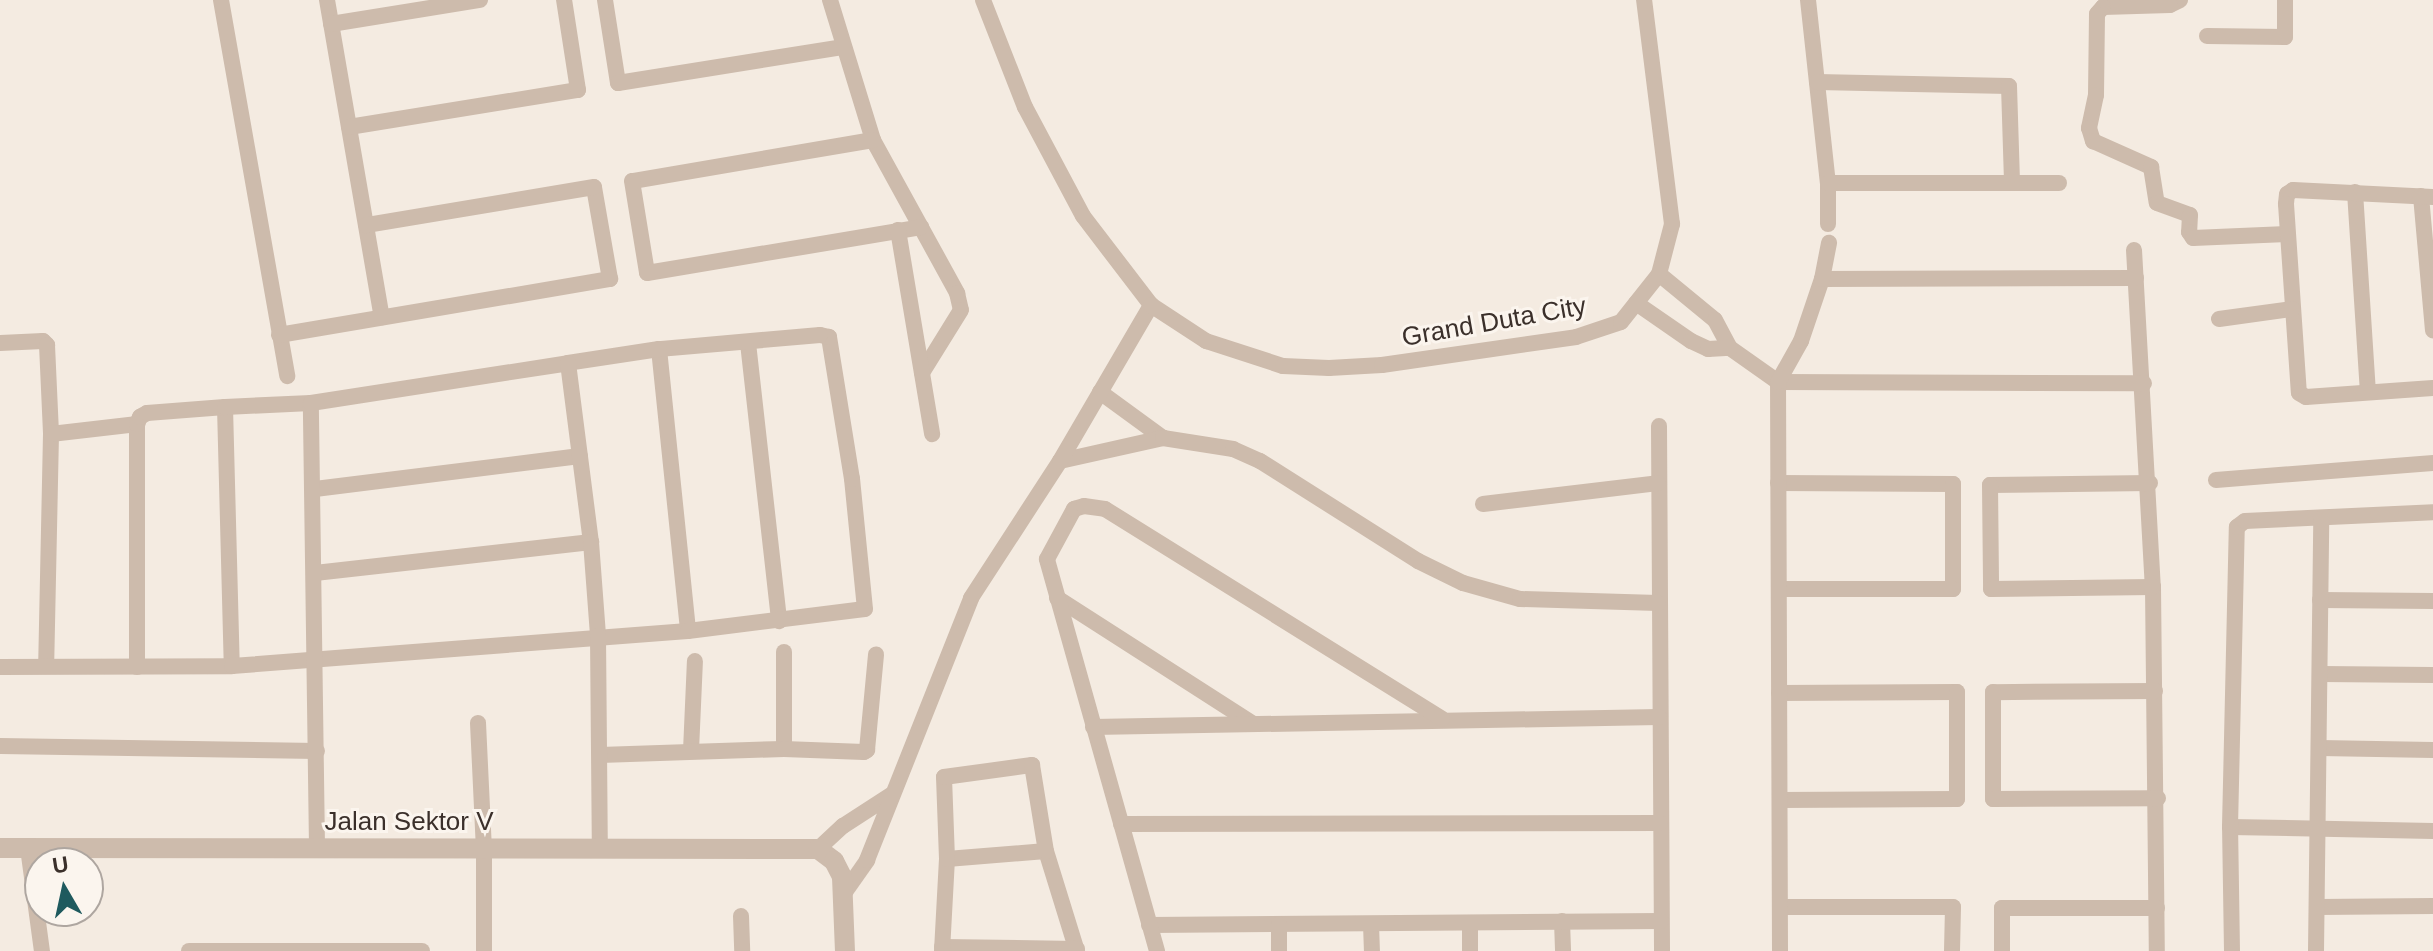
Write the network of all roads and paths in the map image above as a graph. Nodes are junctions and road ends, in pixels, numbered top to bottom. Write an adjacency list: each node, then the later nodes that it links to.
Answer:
1 (221, 0): 39 (street)
2 (327, 0): 12 (street)
3 (480, 0): 12 (street)
4 (564, 0): 16 (street)
5 (605, 0): 14 (street)
6 (830, 0): 14 (street)
7 (983, 0): 34 (street, Grand Duta City)
8 (1644, 0): 30 (street, Grand Duta City)
9 (1808, 0): 15 (street)
10 (2180, 0): 27 (street)
11 (2285, 0): 13 (street)
12 (331, 24): 16 (street)
13 (2207, 36)
14 (842, 47): 17 (street)
15 (1817, 82): 18 (street); 19 (street)
16 (349, 127): 24 (street)
17 (873, 140): 25 (street); 26 (street)
18 (1828, 183): 19 (street); 23 (street)
19 (2012, 183): 20 (street)
20 (2059, 183)
21 (2355, 192): 22 (street); 27 (street); 51 (street)
22 (2427, 196): 38 (street)
23 (1828, 224)
24 (366, 225): 36 (street); 36 (street)
25 (921, 227): 26 (street); 45 (street)
26 (898, 230): 45 (street)
27 (2287, 234): 35 (street)
28 (1829, 243): 32 (street)
29 (2134, 250): 31 (street)
30 (1659, 274): 33 (street, Grand Duta City); 42 (street)
31 (2136, 278): 32 (street); 48 (street)
32 (1822, 279): 47 (street)
33 (1636, 303): 34 (street, Grand Duta City); 42 (street)
34 (1151, 305): 50 (street)
35 (2292, 309): 37 (street); 51 (street)
36 (382, 317): 39 (street)
37 (2219, 319)
38 (2433, 330)
39 (279, 335): 46 (street)
40 (0, 343): 56 (street)
41 (748, 343): 43 (street); 78 (street); 78 (street)
42 (1730, 348): 47 (street)
43 (659, 349): 44 (street); 79 (street)
44 (568, 363): 52 (street); 59 (street)
45 (922, 373): 57 (street)
46 (287, 376)
47 (1778, 382): 48 (street); 64 (street)
48 (2144, 383): 65 (street)
49 (2433, 388): 51 (street)
50 (1100, 392): 58 (street); 60 (street)
51 (2368, 392)
52 (311, 403): 53 (street); 66 (street)
53 (225, 407): 54 (street); 85 (street)
54 (137, 424): 56 (street); 87 (street)
55 (1659, 426): 63 (street)
56 (51, 434): 84 (street)
57 (932, 434)
58 (1163, 438): 60 (street); 77 (street)
59 (580, 456): 66 (street); 70 (street)
60 (1060, 461): 105 (street)
61 (2433, 463): 62 (street)
62 (2216, 480)
63 (1658, 483): 67 (street); 77 (street)
64 (1778, 483): 73 (street); 73 (street)
65 (2150, 483): 72 (street); 72 (street)
66 (315, 489): 71 (street)
67 (1483, 504)
68 (2433, 512): 69 (street)
69 (2321, 519): 75 (street); 110 (street)
70 (591, 542): 71 (street); 80 (street)
71 (315, 573): 88 (street)
72 (2153, 587): 91 (street)
73 (1779, 589): 92 (street)
74 (1057, 598): 94 (street); 96 (street); 97 (street)
75 (2320, 600): 76 (street); 89 (street)
76 (2433, 601)
77 (1658, 603): 93 (street)
78 (779, 621): 79 (street)
79 (688, 631): 80 (street)
80 (598, 636): 88 (street); 104 (street)
81 (784, 652): 100 (street)
82 (876, 654): 100 (street)
83 (695, 661): 103 (street)
84 (46, 666): 86 (street); 87 (street)
85 (232, 666): 87 (street); 88 (street)
86 (0, 667)
87 (137, 667)
88 (316, 673): 102 (street)
89 (2321, 674): 90 (street); 99 (street)
90 (2433, 675)
91 (2155, 691): 106 (street); 106 (street)
92 (1779, 693): 107 (street); 107 (street)
93 (1659, 717): 94 (street); 108 (street)
94 (1442, 719): 96 (street)
95 (478, 723): 117 (street)
96 (1252, 723): 97 (street)
97 (1093, 727): 109 (street)
98 (0, 746): 102 (street)
99 (2320, 748): 101 (street); 111 (street)
100 (784, 749): 103 (street)
101 (2433, 750)
102 (317, 751): 113 (street)
103 (691, 751): 104 (street)
104 (600, 755): 118 (street)
105 (891, 795): 119 (street); 122 (street)
106 (2158, 798): 126 (street)
107 (1780, 800): 124 (street)
108 (1660, 823): 109 (street); 129 (street)
109 (1121, 824): 133 (street)
110 (2230, 827): 111 (street); 154 (street)
111 (2319, 830): 112 (street); 125 (street)
112 (2433, 831)
113 (317, 847): 116 (street, Jalan Sektor V); 117 (street, Jalan Sektor V)
114 (0, 848): 115 (street, Jalan Sektor V)
115 (24, 848)
116 (104, 848)
117 (484, 849): 118 (street, Jalan Sektor V); 141 (street)
118 (600, 849): 119 (street, Jalan Sektor V)
119 (818, 849): 122 (street)
120 (1046, 851): 121 (street); 121 (street); 136 (street)
121 (947, 859): 135 (street)
122 (845, 892): 143 (street)
123 (2433, 906): 125 (street)
124 (1780, 907): 150 (street); 151 (street)
125 (2318, 907): 155 (street)
126 (2157, 908): 152 (street); 153 (street)
127 (741, 916): 142 (street)
128 (1562, 921): 129 (street); 130 (street); 148 (street)
129 (1661, 921): 149 (street)
130 (1470, 923): 132 (street); 147 (street)
131 (1279, 924): 132 (street); 133 (street); 145 (street)
132 (1371, 924): 146 (street)
133 (1149, 925): 144 (street)
134 (39, 927): 137 (street)
135 (942, 949): 136 (street)
136 (1077, 950)
137 (42, 951)
138 (189, 951): 139 (street)
139 (387, 951): 140 (street)
140 (422, 951)
141 (484, 951)
142 (742, 951)
143 (845, 951)
144 (1157, 951)
145 (1279, 951)
146 (1372, 951)
147 (1470, 951)
148 (1563, 951)
149 (1662, 951)
150 (1780, 951)
151 (1952, 951)
152 (2002, 951)
153 (2157, 951)
154 (2232, 951)
155 (2316, 951)

